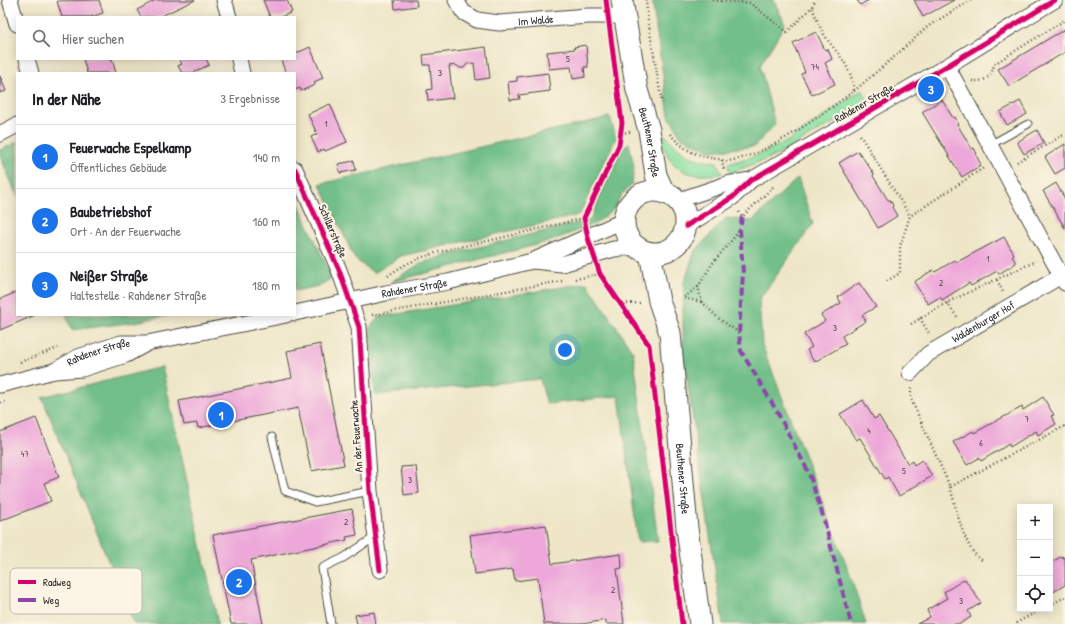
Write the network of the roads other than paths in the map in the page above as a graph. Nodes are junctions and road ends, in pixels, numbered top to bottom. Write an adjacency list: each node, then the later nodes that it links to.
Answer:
1 (10, 0): 7 (street)
2 (224, 0): 6 (street)
3 (456, 0): 5 (street, Im Walde)
4 (1056, 0): 10 (street, Rahdener Straße)
5 (623, 8): 13 (main road, Beuthener Straße)
6 (229, 16)
7 (16, 21)
8 (27, 60): 11 (street)
9 (239, 60): 12 (street)
10 (947, 66): 17 (street); 19 (street, Rahdener Straße)
11 (31, 72)
12 (242, 72)
13 (637, 90): 20 (main road, Beuthener Straße); 21 (main road, Beuthener Straße)
14 (1028, 124): 17 (lane)
15 (16, 126): 16 (street)
16 (0, 134)
17 (990, 145): 26 (street)
18 (296, 171): 27 (street, Schillerstraße)
19 (750, 180): 21 (street, Rahdener Straße); 23 (street, Rahdener Straße)
20 (641, 195): 21 (main road); 22 (main road)
21 (670, 196): 23 (main road)
22 (625, 220): 24 (main road); 25 (street, Rahdener Straße)
23 (686, 226): 24 (main road)
24 (652, 250): 25 (street, Rahdener Straße); 37 (main road, Beuthener Straße)
25 (532, 261): 27 (street, Rahdener Straße)
26 (1063, 280): 30 (street, Waldenburger Hof)
27 (351, 301): 28 (street, Rahdener Straße); 33 (street, An der Feuerwache)
28 (296, 313)
29 (281, 316): 31 (street, Rahdener Straße)
30 (910, 373)
31 (0, 385)
32 (272, 437): 33 (lane)
33 (370, 491): 34 (street, An der Feuerwache)
34 (376, 537): 35 (street, An der Feuerwache); 36 (lane)
35 (380, 570)
36 (330, 624)
37 (700, 624)

